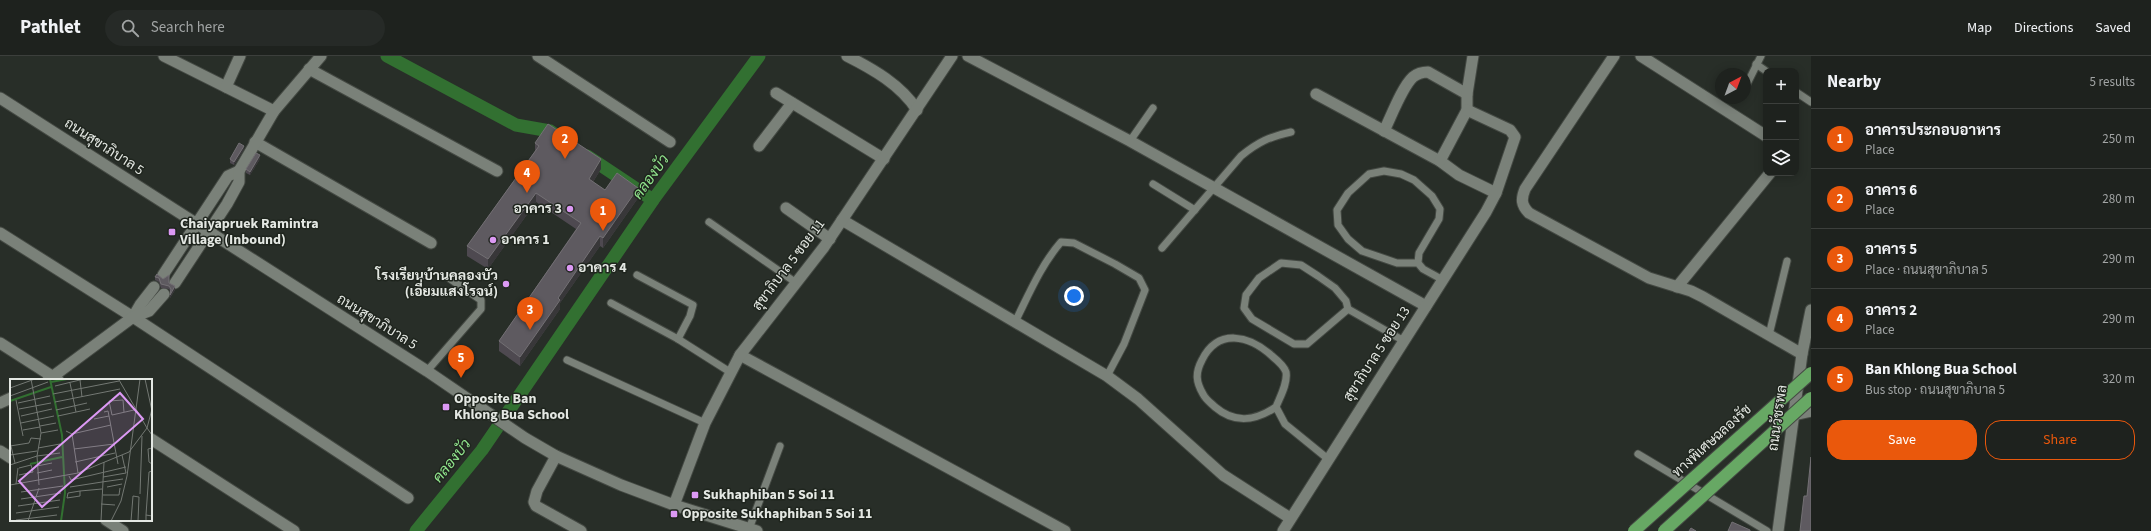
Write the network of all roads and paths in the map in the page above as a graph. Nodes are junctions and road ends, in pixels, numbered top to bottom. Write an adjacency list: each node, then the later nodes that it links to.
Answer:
1 (164, 56): 16 (street)
2 (240, 56): 16 (street)
3 (321, 56): 13 (street)
4 (538, 56): 33 (street)
5 (847, 56): 25 (street)
6 (952, 56): 25 (street, สุขาภิบาล 5 ซอย 11)
7 (968, 56): 31 (street)
8 (1473, 56): 19 (street)
9 (1614, 56): 62 (street)
10 (1641, 56): 30 (street)
11 (1761, 56): 12 (lane)
12 (1756, 64): 14 (lane); 15 (lane)
13 (309, 69): 27 (street); 38 (street)
14 (1763, 69)
15 (1751, 75)
16 (226, 87): 27 (street)
17 (776, 93): 23 (street)
18 (1316, 94): 28 (street)
19 (1466, 94): 26 (street); 28 (street)
20 (1799, 94): 22 (lane)
21 (0, 98): 47 (street, ถนนสุขาภิบาล 5)
22 (1811, 102)
23 (792, 103): 34 (street); 35 (street)
24 (1153, 108): 31 (lane)
25 (917, 110): 35 (street, สุขาภิบาล 5 ซอย 11)
26 (1467, 110): 36 (street); 42 (street, สุขาภิบาล 5 ซอย 13)
27 (274, 111): 32 (street)
28 (1384, 131): 36 (street)
29 (1291, 132): 41 (lane)
30 (1763, 134)
31 (1130, 141): 41 (street)
32 (255, 142): 37 (street); 51 (street)
33 (670, 142)
34 (759, 146)
35 (884, 159): 45 (street, สุขาภิบาล 5 ซอย 11)
36 (1440, 160): 42 (street)
37 (239, 171): 47 (street); 48 (street)
38 (497, 171)
39 (1768, 176): 62 (street)
40 (1153, 184): 44 (lane)
41 (1214, 187): 44 (lane); 65 (street)
42 (1496, 193): 58 (street, สุขาภิบาล 5 ซอย 13)
43 (786, 208): 50 (street)
44 (1195, 210): 52 (lane)
45 (842, 220): 50 (street, สุขาภิบาล 5 ซอย 11); 69 (street)
46 (709, 222): 59 (lane)
47 (196, 225): 48 (street, ถนนสุขาภิบาล 5); 55 (street)
48 (207, 232): 60 (street); 77 (street, ถนนสุขาภิบาล 5)
49 (0, 233): 68 (street)
50 (830, 239): 59 (street, สุขาภิบาล 5 ซอย 11)
51 (431, 244)
52 (1162, 248)
53 (1787, 261): 70 (lane)
54 (1418, 263): 54 (lane); 58 (lane)
55 (163, 275)
56 (637, 275): 71 (lane)
57 (449, 278): 77 (lane)
58 (1443, 280): 65 (street, สุขาภิบาล 5 ซอย 13)
59 (795, 282): 75 (street, สุขาภิบาล 5 ซอย 11)
60 (174, 283)
61 (154, 287): 68 (street)
62 (1677, 287): 70 (street)
63 (164, 294): 68 (street)
64 (612, 303): 71 (lane)
65 (1426, 306): 72 (street, สุขาภิบาล 5 ซอย 13)
66 (1348, 309): 66 (lane); 72 (lane)
67 (1811, 310): 74 (street, ถนนวัชรพล)
68 (133, 317): 81 (street); 96 (street)
69 (1015, 322): 80 (street); 80 (lane)
70 (1769, 334): 74 (street)
71 (678, 339): 78 (lane)
72 (1404, 342): 95 (street, สุขาภิบาล 5 ซอย 13)
73 (0, 343): 81 (street)
74 (1802, 354): 87 (street, ถนนวัชรพล)
75 (740, 355): 78 (street, สุขาภิบาล 5 ซอย 11); 104 (street)
76 (567, 360): 88 (lane)
77 (427, 371): 93 (street, ถนนสุขาภิบาล 5)
78 (730, 372): 88 (street, สุขาภิบาล 5 ซอย 11)
79 (1811, 373): 106 (highway, ทางพิเศษฉลองรัช, bridge)
80 (1107, 376): 98 (street)
81 (53, 379)
82 (10, 398): 84 (street)
83 (1811, 398): 107 (highway, bridge)
84 (0, 403)
85 (1276, 407): 85 (lane); 95 (lane)
86 (1811, 411): 87 (street)
87 (1794, 415): 109 (street, ถนนวัชรพล)
88 (705, 423): 97 (street, สุขาภิบาล 5 ซอย 11)
89 (152, 441): 102 (street)
90 (780, 446): 100 (lane)
91 (0, 451): 94 (street)
92 (1638, 454): 108 (lane)
93 (556, 456): 97 (street, ถนนสุขาภิบาล 5); 103 (street)
94 (10, 457)
95 (1328, 459): 98 (street, สุขาภิบาล 5 ซอย 13)
96 (408, 498)
97 (674, 505): 100 (street, ถนนสุขาภิบาล 5)
98 (1290, 518): 105 (street, สุขาภิบาล 5 ซอย 13)
99 (108, 521): 101 (street)
100 (753, 530)
101 (123, 531)
102 (294, 531)
103 (582, 531)
104 (1065, 531)
105 (1283, 531)
106 (1634, 531)
107 (1664, 531)
108 (1767, 531)
109 (1778, 531)

